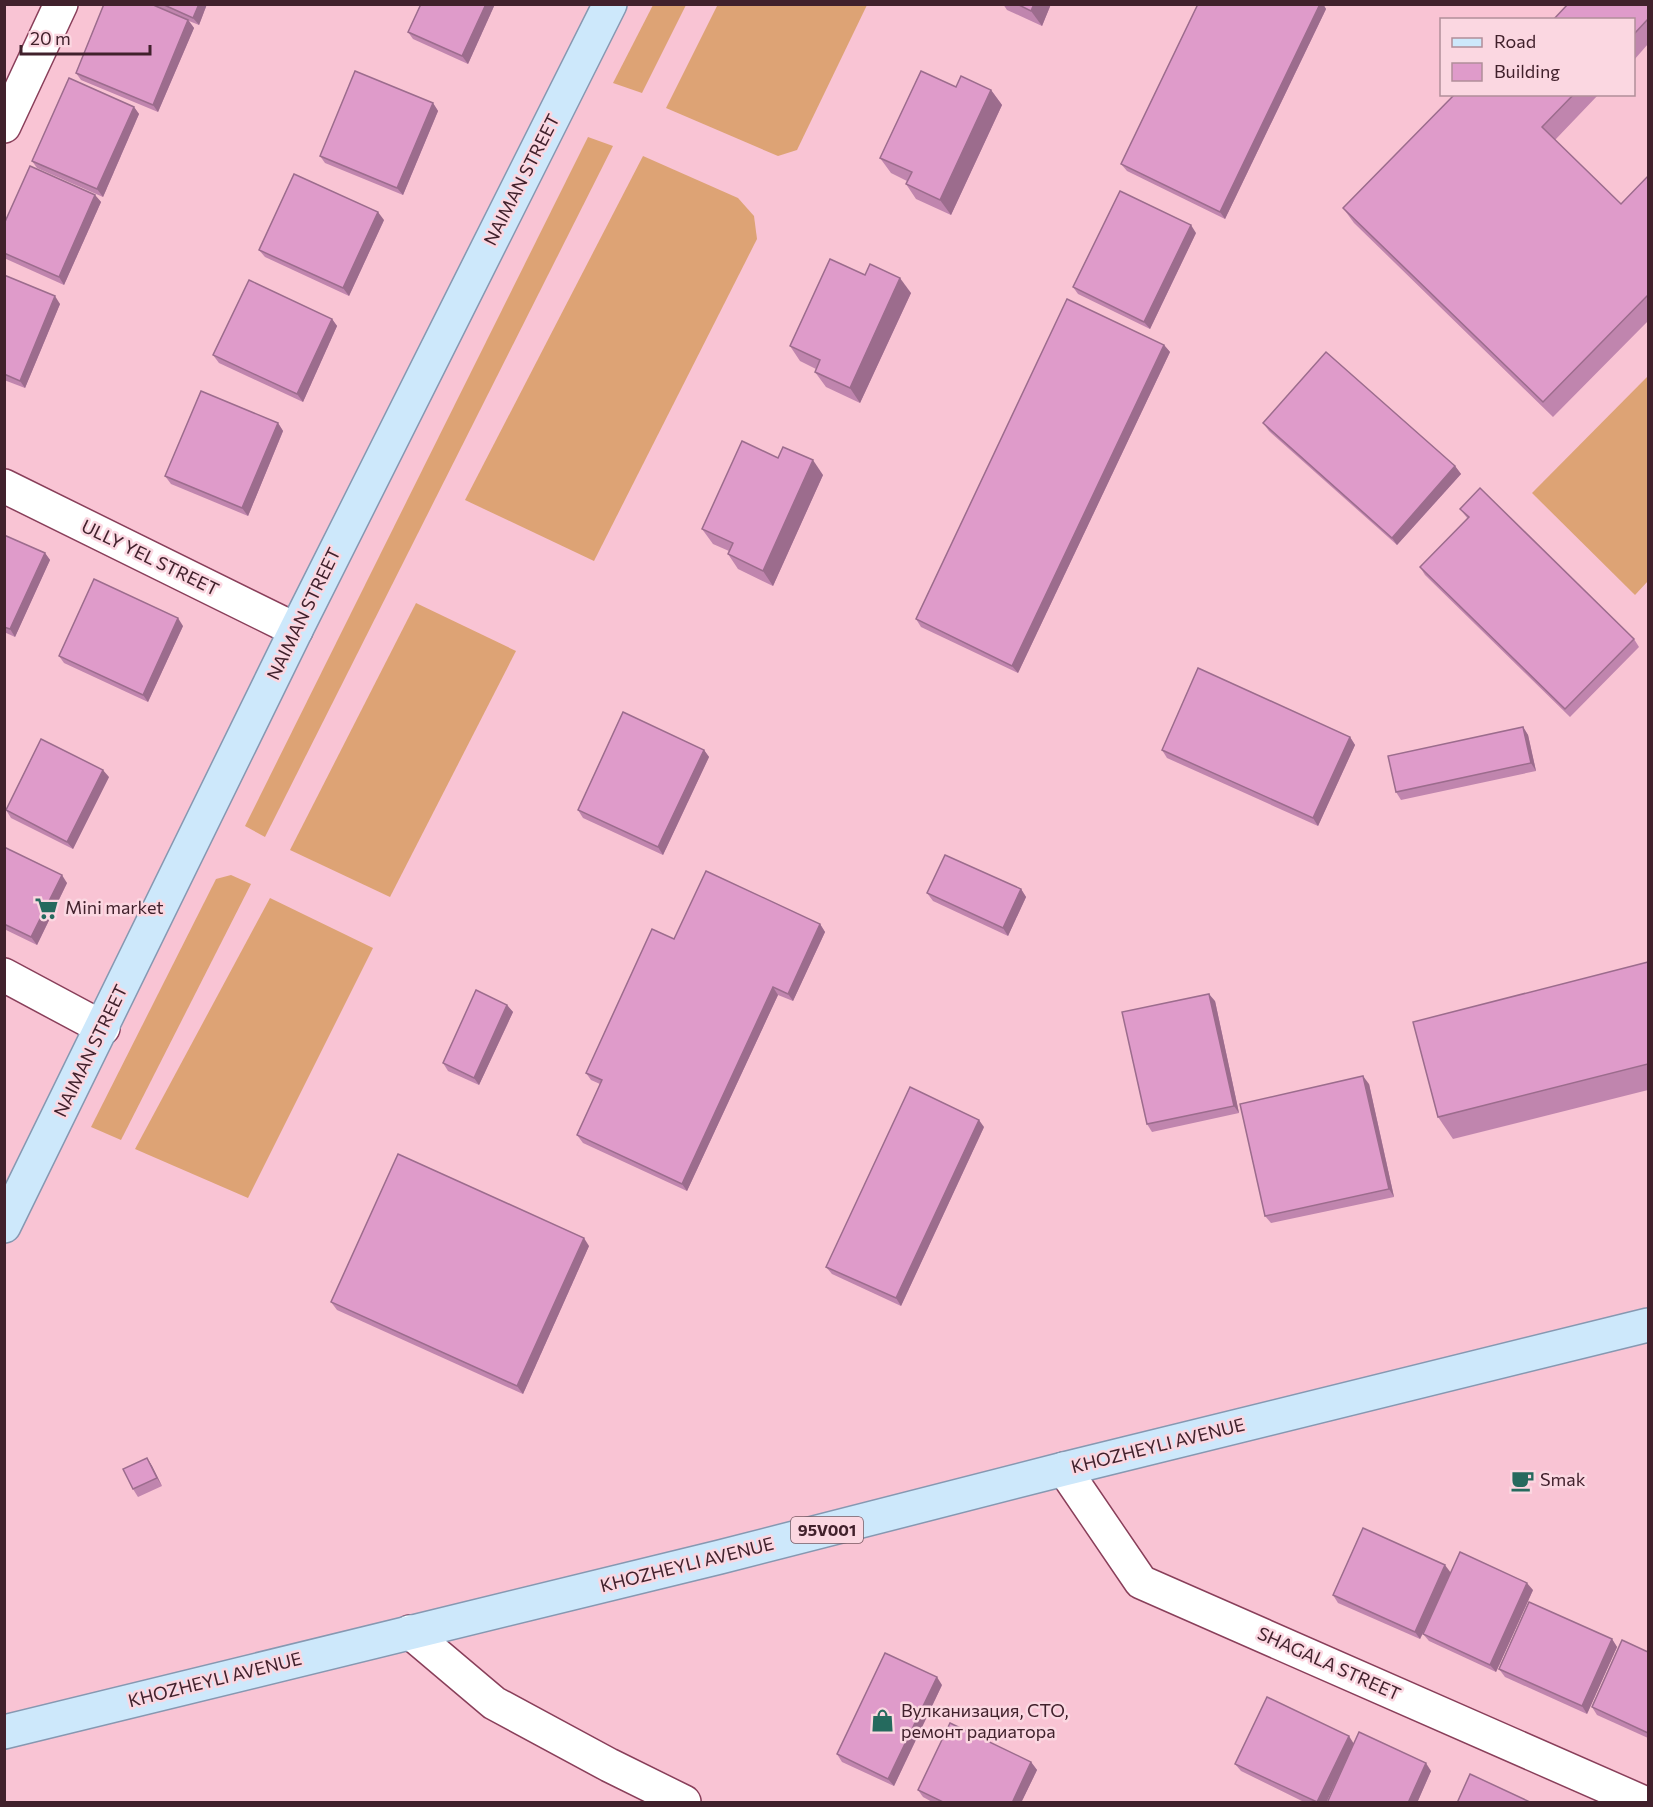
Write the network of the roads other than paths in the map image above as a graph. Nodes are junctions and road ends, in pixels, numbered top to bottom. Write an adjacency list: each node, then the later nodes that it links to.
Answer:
1 (61, 4): 3 (street)
2 (610, 4): 5 (main road, NAIMAN STREET)
3 (4, 126)
4 (4, 486): 5 (street, ULLY YEL STREET)
5 (296, 630): 7 (main road, NAIMAN STREET)
6 (4, 975): 7 (street)
7 (103, 1028): 8 (main road, NAIMAN STREET)
8 (4, 1226)
9 (1648, 1325): 10 (main road, KHOZHEYLI AVENUE / 95V001)
10 (1064, 1469): 11 (main road, KHOZHEYLI AVENUE / 95V001); 14 (street, SHAGALA STREET)
11 (410, 1632): 12 (main road, KHOZHEYLI AVENUE / 95V001); 13 (street)
12 (4, 1732)
13 (684, 1803)
14 (1642, 1803)

